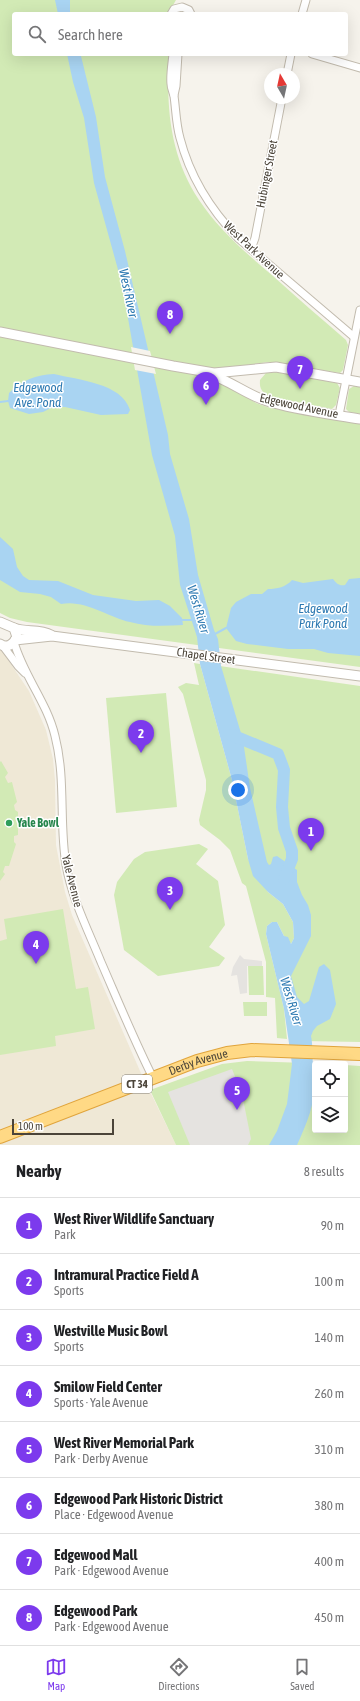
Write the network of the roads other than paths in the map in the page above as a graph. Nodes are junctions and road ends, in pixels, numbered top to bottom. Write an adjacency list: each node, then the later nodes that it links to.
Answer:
1 (179, 0): 4 (street)
2 (185, 0): 5 (street)
3 (306, 0): 7 (street)
4 (176, 8): 5 (street); 6 (street)
5 (188, 11)
6 (173, 12)
7 (303, 12)
8 (173, 56): 14 (street, West Park Avenue)
9 (178, 56): 14 (street, West Park Avenue)
10 (291, 56): 12 (street)
11 (319, 56): 13 (street)
12 (288, 68)
13 (360, 68)
14 (174, 96): 16 (street, West Park Avenue)
15 (281, 104): 16 (street, Hubinger Street)
16 (251, 250): 19 (street, West Park Avenue)
17 (360, 310): 19 (street)
18 (0, 332): 20 (street, Edgewood Avenue)
19 (354, 337): 21 (street)
20 (173, 366): 21 (street, Edgewood Avenue); 23 (street, Edgewood Avenue)
21 (346, 379): 22 (street, Edgewood Avenue); 23 (street)
22 (360, 382)
23 (339, 415): 24 (street, Edgewood Avenue)
24 (360, 419)
25 (0, 622): 26 (street, Chapel Street)
26 (14, 628): 27 (street, Chapel Street); 28 (street)
27 (52, 636): 28 (street, Chapel Street); 31 (street, Chapel Street)
28 (15, 641): 29 (street, Chapel Street); 30 (street, Yale Avenue)
29 (2, 645): 30 (street, Yale Avenue)
30 (28, 676): 33 (street, Yale Avenue)
31 (360, 676)
32 (360, 1054): 33 (highway, Derby Avenue / CT 34)
33 (153, 1078): 34 (highway, Derby Avenue / CT 34)
34 (0, 1137)

